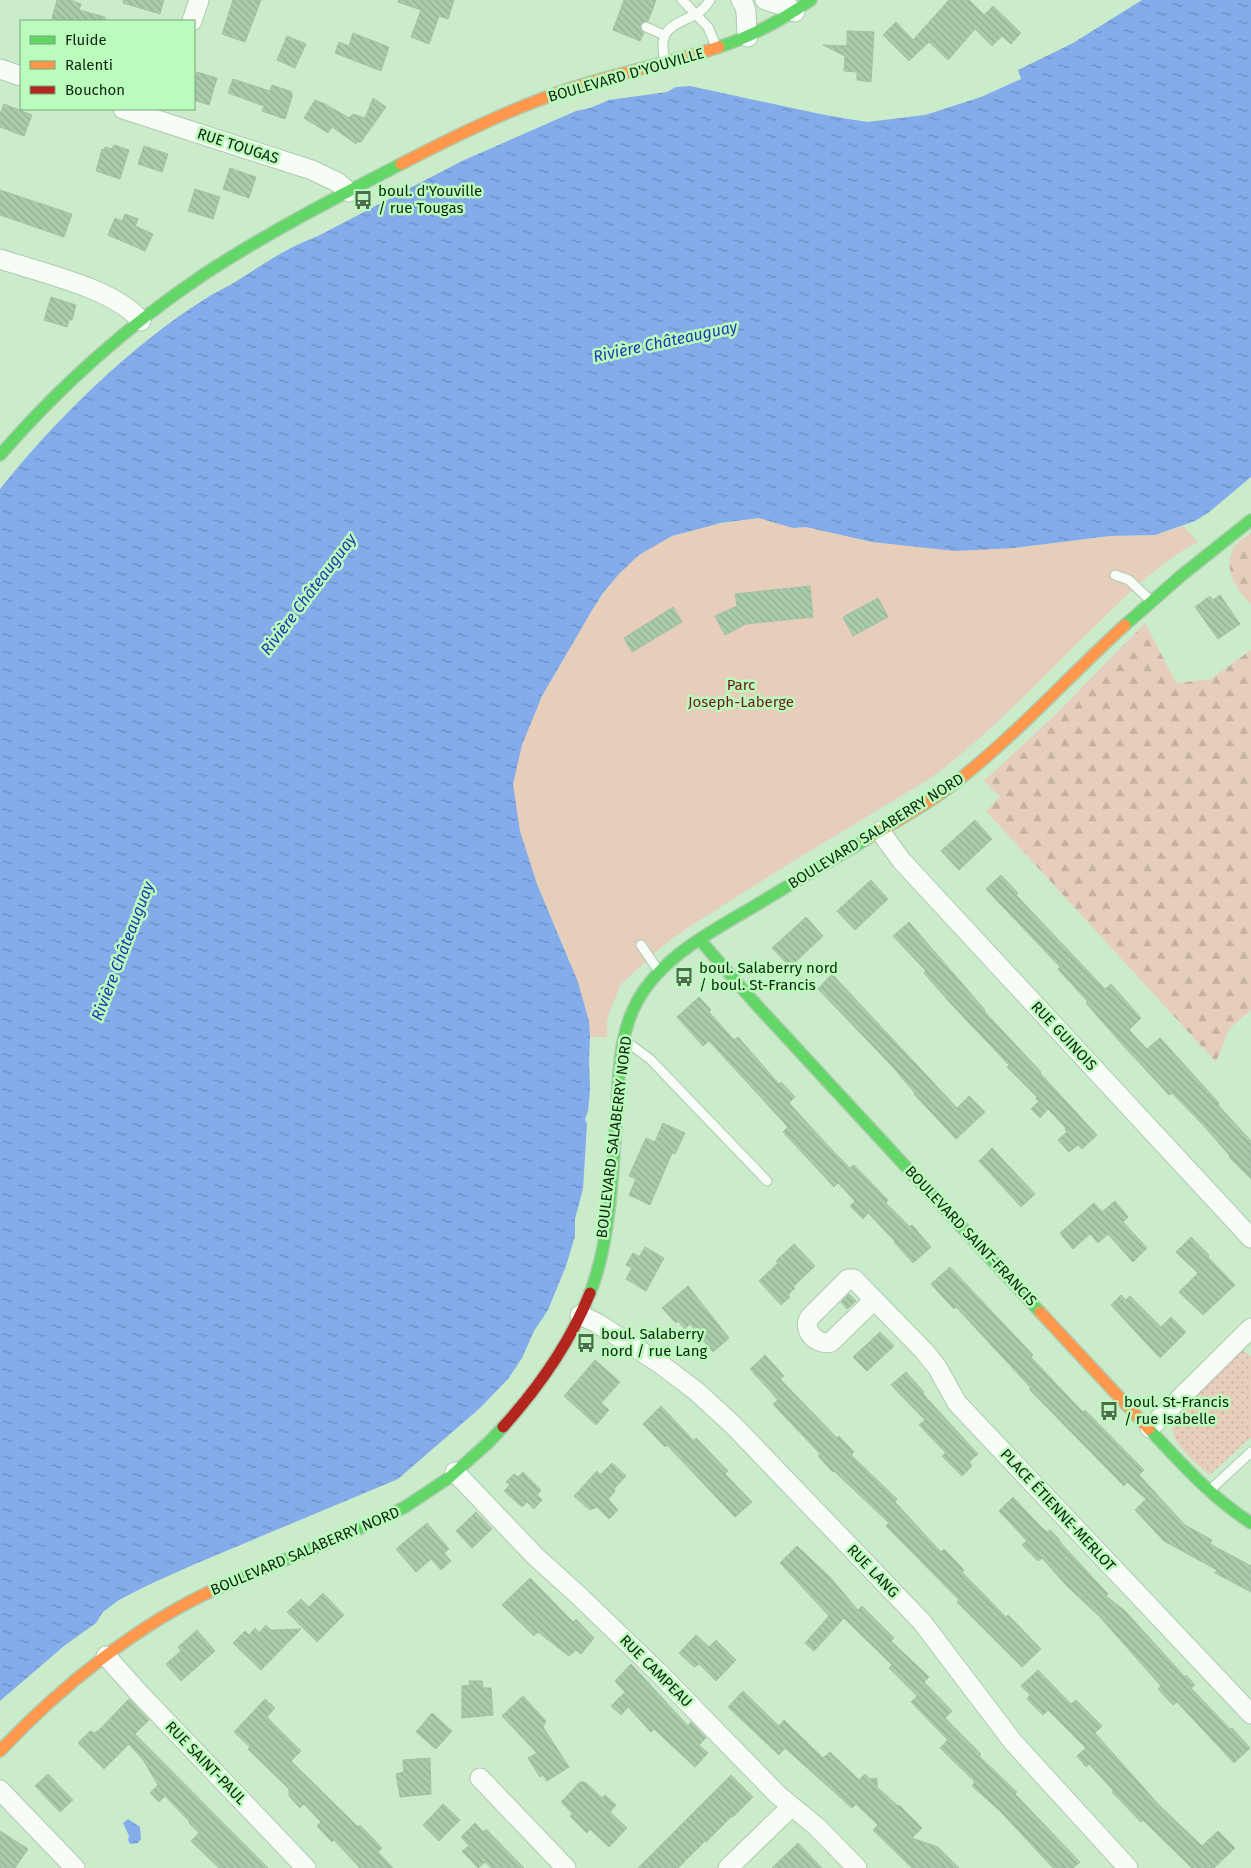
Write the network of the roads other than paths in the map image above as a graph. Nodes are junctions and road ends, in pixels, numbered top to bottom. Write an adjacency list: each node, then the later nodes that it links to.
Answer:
1 (199, 0): 9 (street)
2 (682, 0): 8 (lane)
3 (710, 0): 8 (lane)
4 (741, 0): 12 (street)
5 (765, 0): 7 (street)
6 (811, 0): 7 (street, BOULEVARD D'YOUVILLE)
7 (795, 12): 12 (street, BOULEVARD D'YOUVILLE)
8 (696, 14): 11 (lane); 13 (lane)
9 (192, 20)
10 (646, 27): 11 (lane)
11 (664, 35): 14 (lane)
12 (748, 37): 13 (street, BOULEVARD D'YOUVILLE)
13 (716, 49): 14 (street, BOULEVARD D'YOUVILLE)
14 (666, 63): 19 (street, BOULEVARD D'YOUVILLE)
15 (0, 70): 16 (street)
16 (20, 76)
17 (130, 110): 18 (street, RUE TOUGAS)
18 (162, 115): 19 (street, RUE TOUGAS)
19 (349, 192): 21 (street, BOULEVARD D'YOUVILLE)
20 (0, 259): 21 (street)
21 (141, 320): 22 (street, BOULEVARD D'YOUVILLE)
22 (0, 455)
23 (1251, 520): 25 (street, BOULEVARD SALABERRY NORD)
24 (1115, 575): 25 (lane)
25 (1151, 601): 26 (street, BOULEVARD SALABERRY NORD)
26 (880, 831): 27 (street, BOULEVARD SALABERRY NORD); 32 (street, RUE GUINOIS)
27 (700, 940): 29 (street, BOULEVARD SALABERRY NORD); 36 (street, BOULEVARD SAINT-FRANCIS)
28 (641, 945): 29 (lane)
29 (660, 972): 30 (street, BOULEVARD SALABERRY NORD)
30 (625, 1041): 31 (lane); 34 (street, BOULEVARD SALABERRY NORD)
31 (767, 1181)
32 (1251, 1238)
33 (874, 1300): 42 (street, PLACE ÉTIENNE-MERLOT)
34 (580, 1315): 38 (street, BOULEVARD SALABERRY NORD); 52 (street, RUE LANG)
35 (1251, 1328): 36 (street)
36 (1150, 1428): 39 (street, BOULEVARD SAINT-FRANCIS)
37 (1251, 1452): 39 (lane)
38 (455, 1472): 41 (street, BOULEVARD SALABERRY NORD); 46 (street, RUE CAMPEAU)
39 (1208, 1492): 40 (street, BOULEVARD SAINT-FRANCIS)
40 (1251, 1523)
41 (106, 1656): 43 (street, BOULEVARD SALABERRY NORD); 48 (street, RUE SAINT-PAUL)
42 (1251, 1714)
43 (0, 1752)
44 (480, 1778): 49 (street)
45 (0, 1790): 47 (street)
46 (791, 1808): 50 (street); 51 (street, RUE CAMPEAU)
47 (75, 1868)
48 (306, 1868)
49 (566, 1868)
50 (728, 1868)
51 (857, 1868)
52 (1128, 1868)

